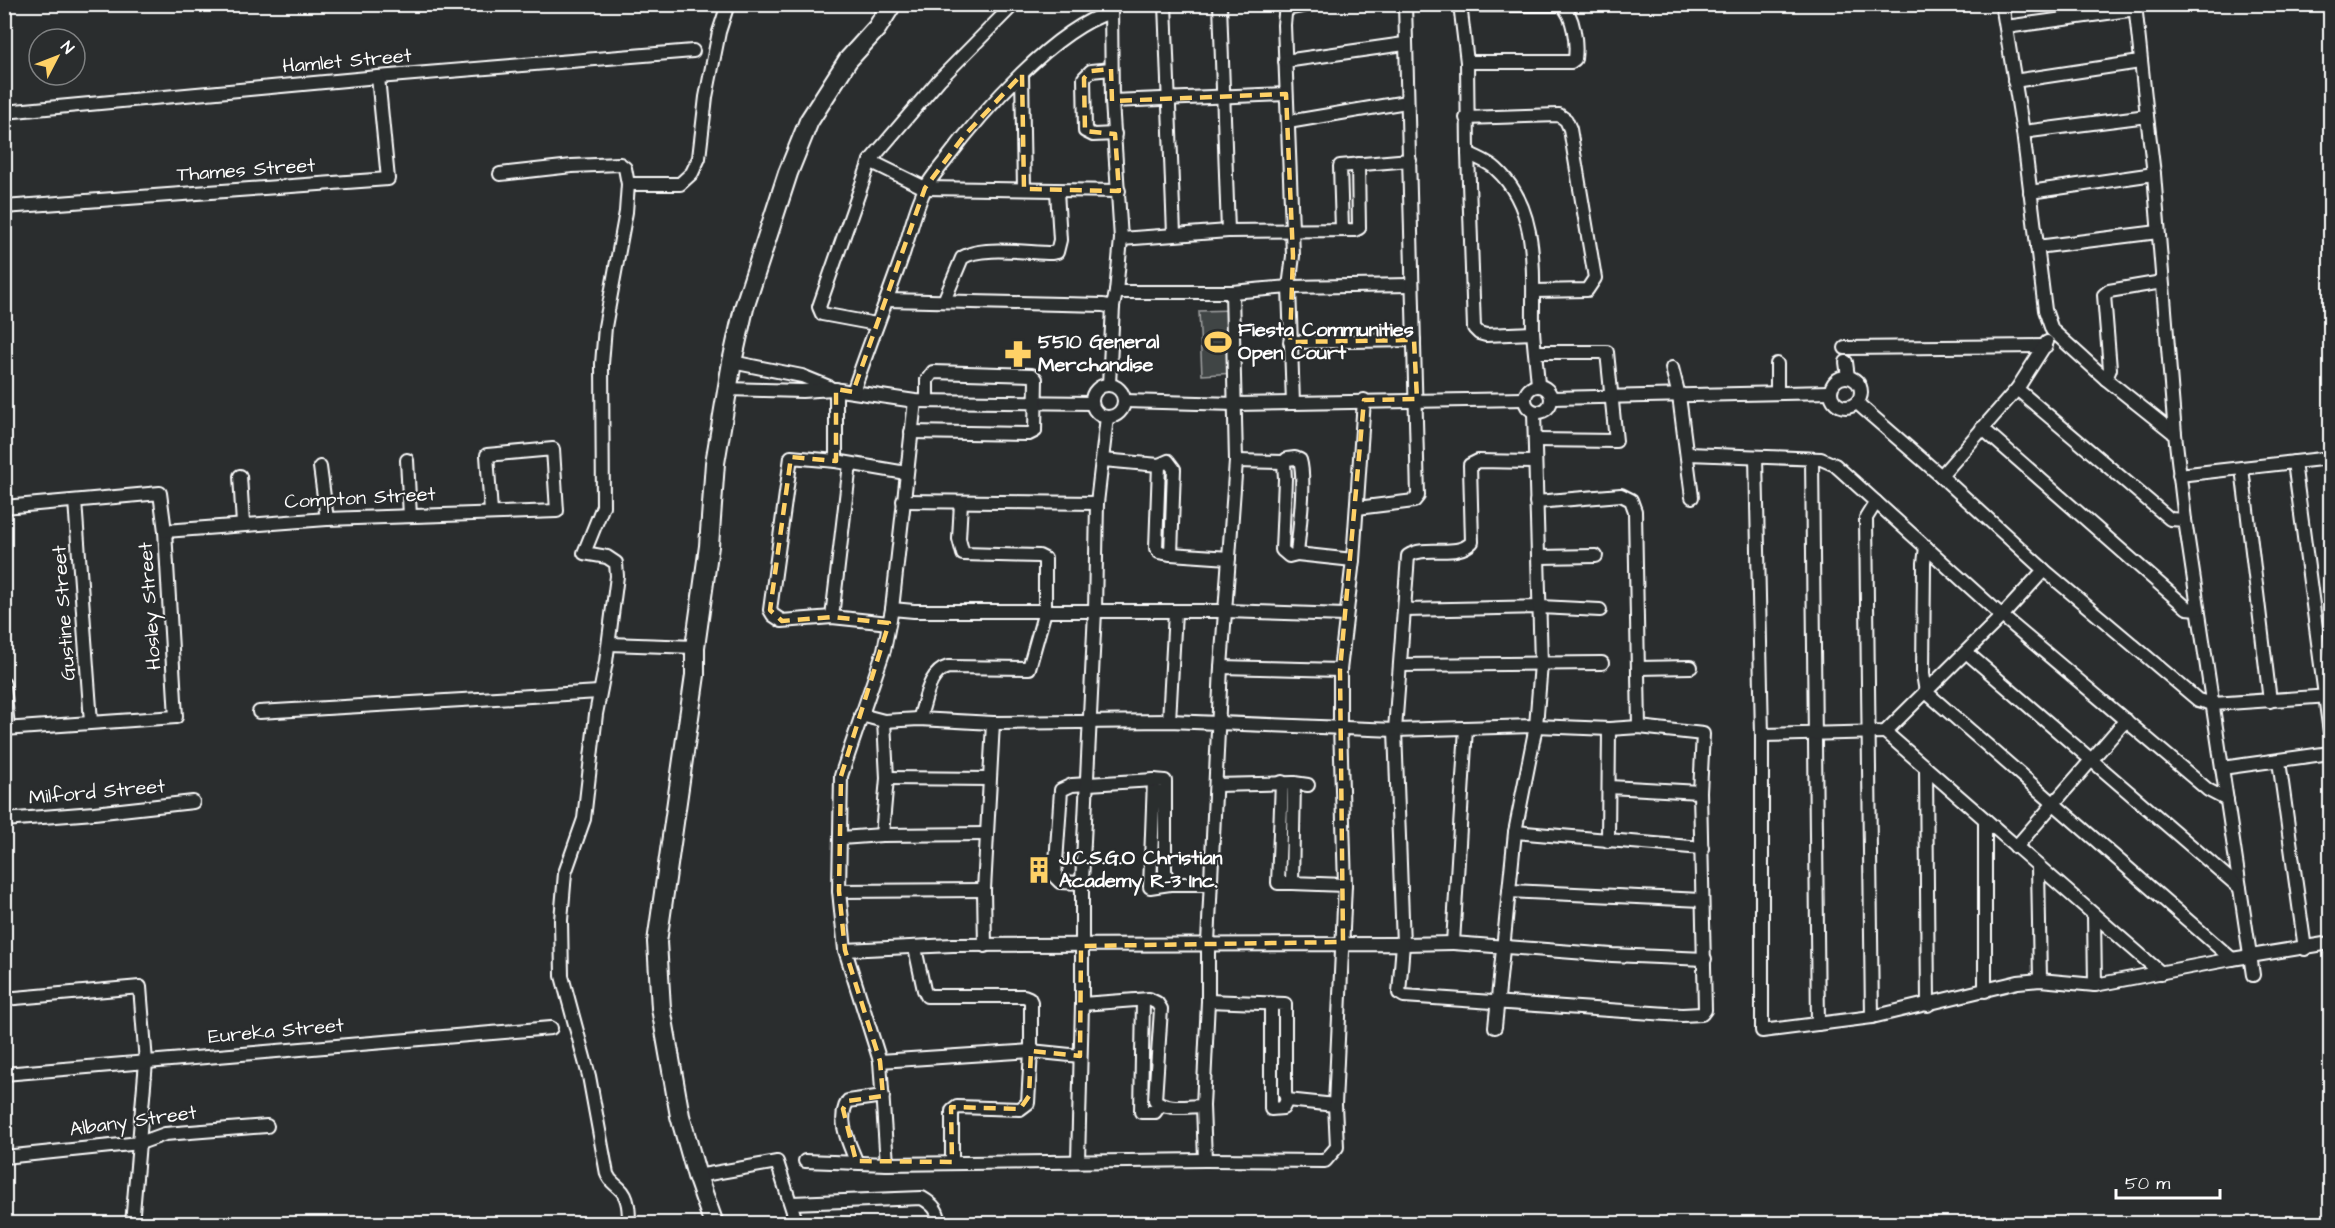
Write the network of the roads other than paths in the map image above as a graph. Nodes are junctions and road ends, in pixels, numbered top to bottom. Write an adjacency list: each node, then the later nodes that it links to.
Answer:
1 (728, 4): 40 (street)
2 (892, 4): 71 (street)
3 (1014, 4): 36 (street)
4 (1165, 4): 25 (street)
5 (1220, 4): 24 (street)
6 (1313, 4): 10 (street)
7 (1405, 4): 14 (street)
8 (2002, 4): 13 (street)
9 (1460, 5): 17 (street); 17 (street)
10 (1287, 7): 16 (street)
11 (2136, 7): 13 (street); 18 (street)
12 (1111, 8): 19 (street); 20 (street)
13 (2006, 27): 22 (street)
14 (1404, 44): 16 (street); 27 (street)
15 (693, 51): 21 (street, Hamlet Street)
16 (1285, 61): 23 (street)
17 (1467, 62): 30 (street)
18 (2140, 62): 22 (street); 29 (street)
19 (1111, 69): 26 (street); 33 (street)
20 (1022, 74): 41 (street); 42 (street)
21 (378, 77): 28 (street, Hamlet Street); 46 (street, Thames Street)
22 (2014, 81): 32 (street)
23 (1286, 94): 24 (street); 31 (street)
24 (1224, 96): 25 (street); 49 (street)
25 (1169, 99): 26 (street); 51 (street)
26 (1112, 101): 33 (street)
27 (1406, 102): 31 (street); 35 (street)
28 (4, 112)
29 (2147, 116): 32 (street); 39 (street)
30 (1467, 118): 34 (street); 57 (street)
31 (1288, 122): 47 (street)
32 (2023, 132): 45 (street)
33 (1115, 134): 44 (street)
34 (1468, 153): 57 (street); 65 (street)
35 (1410, 160): 37 (street); 55 (street)
36 (870, 161): 41 (street); 63 (street)
37 (1358, 164): 48 (street); 48 (street)
38 (500, 174): 40 (street)
39 (2154, 174): 45 (street); 50 (street)
40 (628, 184): 157 (street)
41 (925, 188): 42 (street); 60 (street)
42 (1024, 189): 43 (street)
43 (1058, 191): 44 (street); 61 (street)
44 (1119, 191): 52 (street)
45 (2030, 192): 53 (street)
46 (4, 207)
47 (1292, 229): 48 (street); 49 (street); 56 (street)
48 (1342, 229)
49 (1228, 231): 51 (street)
50 (2158, 232): 53 (street); 54 (street)
51 (1174, 234): 52 (street)
52 (1121, 239): 58 (street)
53 (2037, 247): 64 (street)
54 (2162, 282): 76 (street); 102 (street)
55 (1411, 285): 56 (street); 66 (street)
56 (1289, 287): 59 (street); 67 (street)
57 (1534, 291): 65 (street)
58 (1116, 292): 59 (street); 62 (street)
59 (1232, 292): 97 (street)
60 (887, 300): 61 (street); 63 (street)
61 (944, 300): 62 (street)
62 (1113, 307): 77 (street)
63 (876, 324): 82 (street)
64 (2052, 330): 68 (street); 76 (street)
65 (1533, 333): 70 (street)
66 (1414, 340): 67 (street); 88 (street)
67 (1290, 342): 95 (street)
68 (2046, 346): 69 (street); 81 (street)
69 (1845, 348)
70 (1536, 352): 78 (street); 86 (street)
71 (732, 362): 79 (street); 80 (street)
72 (1846, 362): 75 (street)
73 (1777, 364): 84 (street)
74 (1672, 368): 85 (street)
75 (1848, 377): 83 (street); 96 (street)
76 (2106, 379): 102 (street)
77 (1109, 384): 92 (street); 94 (street)
78 (1538, 386): 87 (street); 89 (street)
79 (727, 389): 80 (street); 158 (street)
80 (835, 389): 82 (street); 110 (street)
81 (2017, 389): 100 (street); 134 (street)
82 (853, 392): 91 (street)
83 (1831, 392): 84 (street); 96 (street)
84 (1777, 393): 85 (street)
85 (1679, 396): 86 (street); 104 (street)
86 (1611, 397): 87 (street); 103 (street)
87 (1551, 398): 98 (street)
88 (1417, 399): 89 (street); 90 (street); 130 (street)
89 (1525, 399): 98 (street)
90 (1364, 400): 95 (street); 130 (street)
91 (921, 401): 93 (street); 93 (street); 101 (street)
92 (1125, 401): 97 (street); 99 (street)
93 (1035, 403): 94 (street); 101 (street)
94 (1092, 403): 99 (street)
95 (1293, 403): 97 (street)
96 (1857, 403): 121 (street)
97 (1235, 404): 111 (street)
98 (1534, 412): 103 (street)
99 (1107, 417): 109 (street)
100 (1982, 428): 121 (street); 146 (street)
101 (911, 432): 118 (street)
102 (2175, 434): 119 (street)
103 (1535, 440): 113 (street)
104 (1688, 454): 105 (street); 122 (street)
105 (1756, 457): 107 (street); 193 (street)
106 (2331, 458): 114 (street)
107 (1812, 459): 127 (street); 194 (street)
108 (406, 460): 132 (street)
109 (1103, 460): 128 (street); 141 (street)
110 (836, 461): 115 (street); 155 (street)
111 (1236, 461): 112 (street); 141 (street)
112 (1284, 462): 138 (street); 138 (street)
113 (1534, 462): 126 (street); 147 (street)
114 (2294, 462): 117 (street); 170 (street)
115 (850, 464): 118 (street); 155 (street)
116 (320, 468): 133 (street)
117 (2242, 468): 119 (street); 171 (street)
118 (906, 473): 124 (street)
119 (2179, 475): 134 (street)
120 (240, 476): 135 (street)
121 (1941, 476): 143 (street)
122 (1692, 496)
123 (75, 501): 129 (street); 136 (street, Hosley Street); 180 (street, Gustine Street)
124 (903, 501): 125 (street); 145 (street)
125 (961, 502): 128 (street); 149 (street)
126 (1536, 502): 140 (street); 165 (street)
127 (1876, 502): 137 (street); 191 (street)
128 (1097, 503): 150 (street)
129 (4, 507)
130 (1357, 508): 142 (street)
131 (491, 512): 131 (street, Compton Street); 132 (street, Compton Street)
132 (410, 516): 133 (street, Compton Street)
133 (327, 519): 135 (street, Compton Street)
134 (2185, 520): 146 (street)
135 (243, 524): 136 (street, Compton Street)
136 (165, 531): 180 (street, Hosley Street)
137 (1926, 547): 154 (street); 169 (street)
138 (1298, 554): 142 (street)
139 (1596, 556): 140 (street)
140 (1540, 557): 144 (street)
141 (1229, 558): 151 (street)
142 (1353, 560): 153 (street)
143 (2044, 570): 154 (street); 172 (street)
144 (1540, 608): 147 (street); 148 (street); 161 (street)
145 (892, 609): 149 (street); 156 (street)
146 (2198, 609): 172 (street)
147 (1405, 610): 162 (street)
148 (1600, 610)
149 (1045, 611): 150 (street); 175 (street)
150 (1095, 611): 152 (street); 178 (street)
151 (1227, 611): 152 (street); 153 (street); 163 (street)
152 (1175, 612): 179 (street)
153 (1345, 615): 166 (street)
154 (2002, 616): 159 (street); 176 (street)
155 (832, 617): 156 (street)
156 (889, 622): 174 (street)
157 (609, 644): 158 (street); 168 (street)
158 (695, 647): 281 (street)
159 (1966, 652): 169 (street); 196 (street)
160 (1602, 663): 161 (street)
161 (1541, 664): 162 (street); 184 (street)
162 (1400, 665): 189 (street)
163 (1221, 667): 166 (street); 182 (street)
164 (1691, 667): 165 (street)
165 (1638, 668): 185 (street)
166 (1340, 670): 183 (street)
167 (4, 684): 187 (street)
168 (599, 692): 173 (street); 284 (street)
169 (1926, 692): 190 (street); 211 (street)
170 (2328, 697): 171 (street); 192 (street)
171 (2270, 701): 172 (street)
172 (2213, 704): 199 (street)
173 (259, 712)
174 (861, 715): 177 (street); 217 (street)
175 (919, 720): 177 (street); 181 (street)
176 (2126, 720): 196 (street); 209 (street)
177 (884, 721): 200 (street)
178 (1091, 721): 179 (street); 181 (street); 204 (street)
179 (1169, 721): 182 (street)
180 (91, 722): 187 (street)
181 (993, 723): 201 (street)
182 (1218, 724): 183 (street); 205 (street)
183 (1340, 726): 189 (street); 225 (street)
184 (1536, 726): 186 (street); 188 (street); 214 (street)
185 (1639, 727): 188 (street); 208 (street)
186 (1466, 728): 189 (street); 234 (street)
187 (6, 729)
188 (1609, 729): 207 (street)
189 (1395, 730): 236 (street)
190 (1885, 732): 191 (street); 198 (street)
191 (1869, 733): 194 (street); 258 (street)
192 (2331, 733)
193 (1762, 735): 194 (street); 259 (street)
194 (1815, 735): 259 (street)
195 (2331, 753): 197 (street)
196 (2091, 760): 211 (street); 226 (street)
197 (2279, 761): 199 (street); 241 (street)
198 (1926, 768): 213 (street); 257 (street)
199 (2222, 768): 209 (street)
200 (887, 778): 201 (street); 216 (street)
201 (989, 779): 215 (street)
202 (1154, 780): 204 (street); 223 (street); 223 (street)
203 (1288, 783): 205 (street); 206 (street); 225 (street)
204 (1087, 784): 222 (street); 222 (street)
205 (1216, 785): 224 (street)
206 (1308, 785)
207 (1609, 787): 208 (street); 218 (street)
208 (1700, 792): 220 (street)
209 (2226, 800): 226 (street)
210 (193, 802): 212 (street, Milford Street)
211 (2054, 803): 219 (street); 245 (street)
212 (4, 820)
213 (1984, 820): 219 (street); 250 (street)
214 (1515, 832): 218 (street); 229 (street)
215 (987, 834): 216 (street); 227 (street)
216 (882, 835): 217 (street)
217 (841, 838): 228 (street)
218 (1608, 841): 220 (street)
219 (2016, 847): 221 (street)
220 (1702, 848): 230 (street)
221 (2038, 866): 231 (street); 248 (street)
222 (1082, 884): 238 (street)
223 (1170, 884): 224 (street)
224 (1211, 884): 233 (street)
225 (1345, 885): 232 (street)
226 (2240, 888): 243 (street)
227 (984, 890): 228 (street); 237 (street)
228 (839, 891): 242 (street)
229 (1509, 891): 230 (street); 239 (street)
230 (1702, 900): 244 (street)
231 (2094, 915): 246 (street); 249 (street)
232 (1343, 942): 233 (street); 236 (street); 270 (street)
233 (1208, 943): 238 (street); 253 (street)
234 (1453, 943): 236 (street); 239 (street)
235 (2331, 943): 241 (street)
236 (1403, 944): 254 (street)
237 (985, 946): 238 (street); 240 (street)
238 (1081, 946): 256 (street)
239 (1504, 946): 244 (street); 254 (street)
240 (915, 948): 242 (street); 262 (street)
241 (2305, 949): 243 (street)
242 (845, 950): 264 (street)
243 (2250, 956): 245 (street); 247 (street)
244 (1705, 959): 254 (street)
245 (2232, 959): 246 (street)
246 (2161, 974): 249 (street)
247 (2253, 975)
248 (2040, 980): 249 (street); 250 (street)
249 (2095, 985)
250 (1984, 991): 257 (street)
251 (4, 999): 265 (street)
252 (1143, 1000): 256 (street); 269 (street); 269 (street)
253 (1208, 1000): 255 (street); 271 (street)
254 (1497, 1002): 260 (street)
255 (1270, 1003): 268 (street); 268 (street)
256 (1082, 1004): 263 (street)
257 (1928, 1005): 258 (street)
258 (1872, 1017): 259 (street)
259 (1818, 1024)
260 (1495, 1026)
261 (551, 1028): 265 (street, Eureka Street)
262 (1031, 1051): 263 (street); 264 (street); 279 (street)
263 (1080, 1056): 278 (street)
264 (880, 1060): 267 (street)
265 (146, 1062): 266 (street, Eureka Street); 273 (street)
266 (4, 1074)
267 (883, 1096): 277 (street); 280 (street)
268 (1287, 1100): 270 (street)
269 (1160, 1105): 271 (street)
270 (1335, 1105): 275 (street)
271 (1203, 1106): 275 (street)
272 (267, 1126): 273 (street, Albany Street)
273 (140, 1143): 274 (street, Albany Street); 283 (street)
274 (4, 1157)
275 (1205, 1160): 278 (street)
276 (805, 1161): 277 (street)
277 (856, 1161): 280 (street)
278 (1078, 1161): 279 (street)
279 (952, 1162): 280 (street)
280 (887, 1164)
281 (697, 1176): 282 (street); 285 (street)
282 (792, 1203): 286 (street); 287 (street)
283 (132, 1224)
284 (629, 1224)
285 (714, 1224)
286 (797, 1224)
287 (940, 1224)

